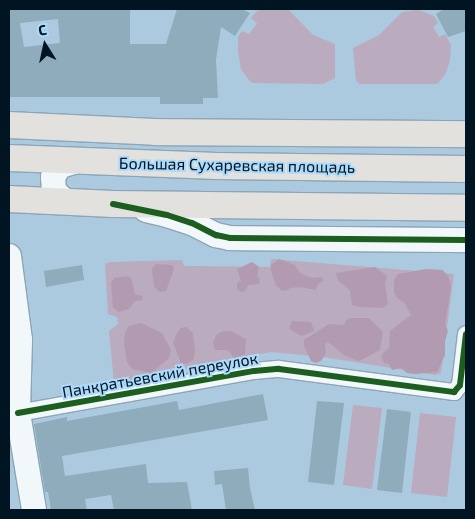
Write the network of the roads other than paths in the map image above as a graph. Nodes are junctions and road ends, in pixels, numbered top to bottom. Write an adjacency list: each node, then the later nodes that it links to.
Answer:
1 (9, 125): 2 (main road)
2 (466, 134)
3 (9, 158): 4 (main road, Большая Сухаревская площадь)
4 (74, 162): 5 (main road, Большая Сухаревская площадь); 7 (street)
5 (466, 169)
6 (9, 199): 7 (main road)
7 (72, 202): 8 (main road)
8 (113, 204): 9 (main road); 10 (street)
9 (466, 208)
10 (466, 240)
11 (9, 256): 13 (street)
12 (466, 334): 13 (street, Панкратьевский переулок)
13 (18, 413): 14 (street)
14 (34, 510)

